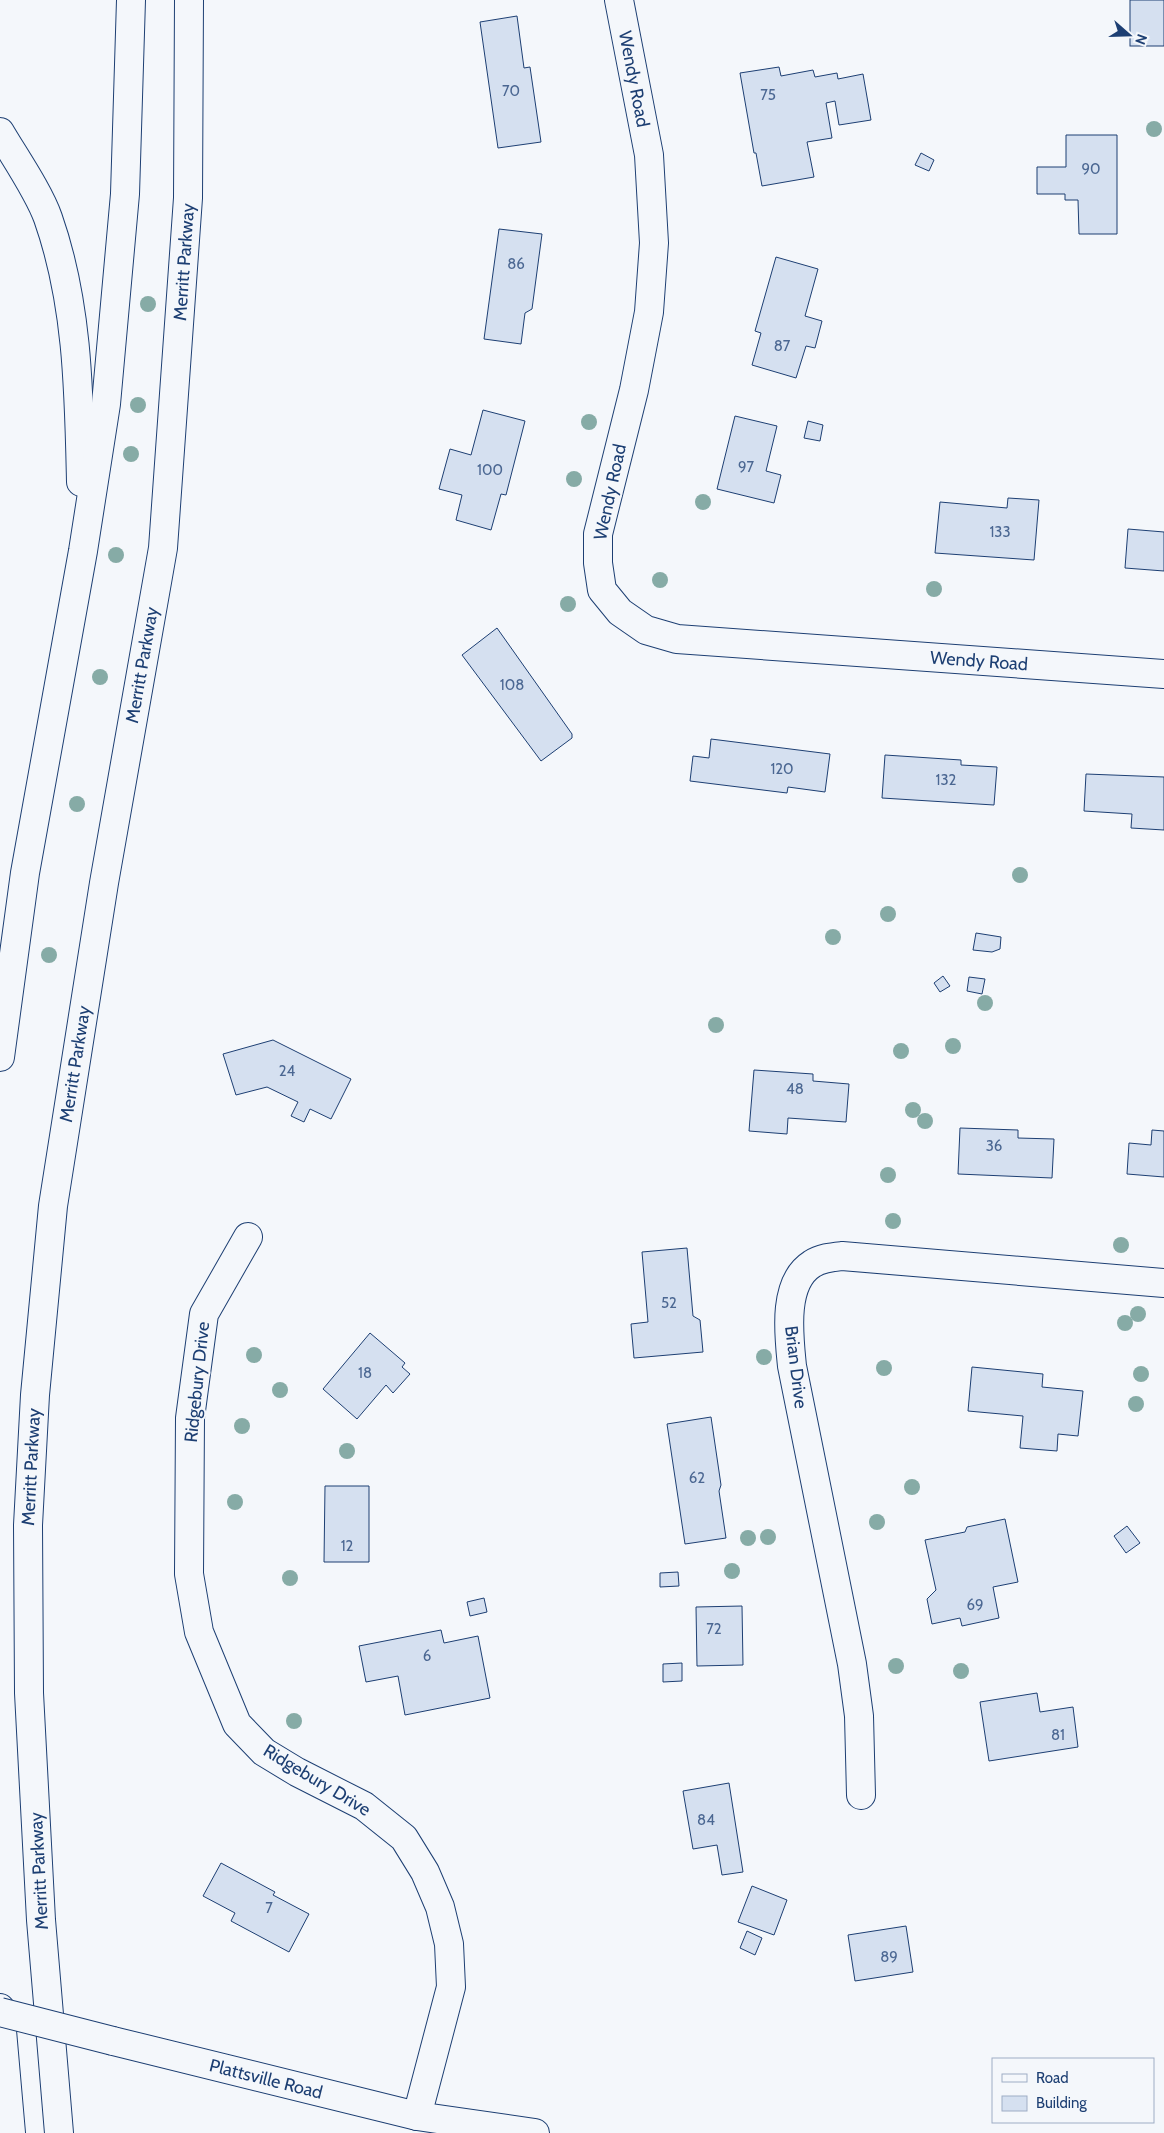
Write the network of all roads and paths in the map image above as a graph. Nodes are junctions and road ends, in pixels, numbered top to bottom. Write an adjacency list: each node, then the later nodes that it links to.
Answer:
1 (131, 0): 5 (main road)
2 (189, 0): 15 (main road, Merritt Parkway)
3 (619, 0): 6 (main road, Wendy Road)
4 (0, 132): 5 (main road)
5 (83, 551): 7 (main road)
6 (1164, 674)
7 (0, 1057)
8 (248, 1237): 13 (main road, Ridgebury Drive)
9 (1164, 1284): 10 (main road, Brian Drive)
10 (861, 1795)
11 (0, 2008): 14 (main road)
12 (0, 2012): 13 (main road, Plattsville Road, bridge)
13 (417, 2116): 16 (main road, Plattsville Road)
14 (11, 2133)
15 (59, 2133)
16 (535, 2133)

